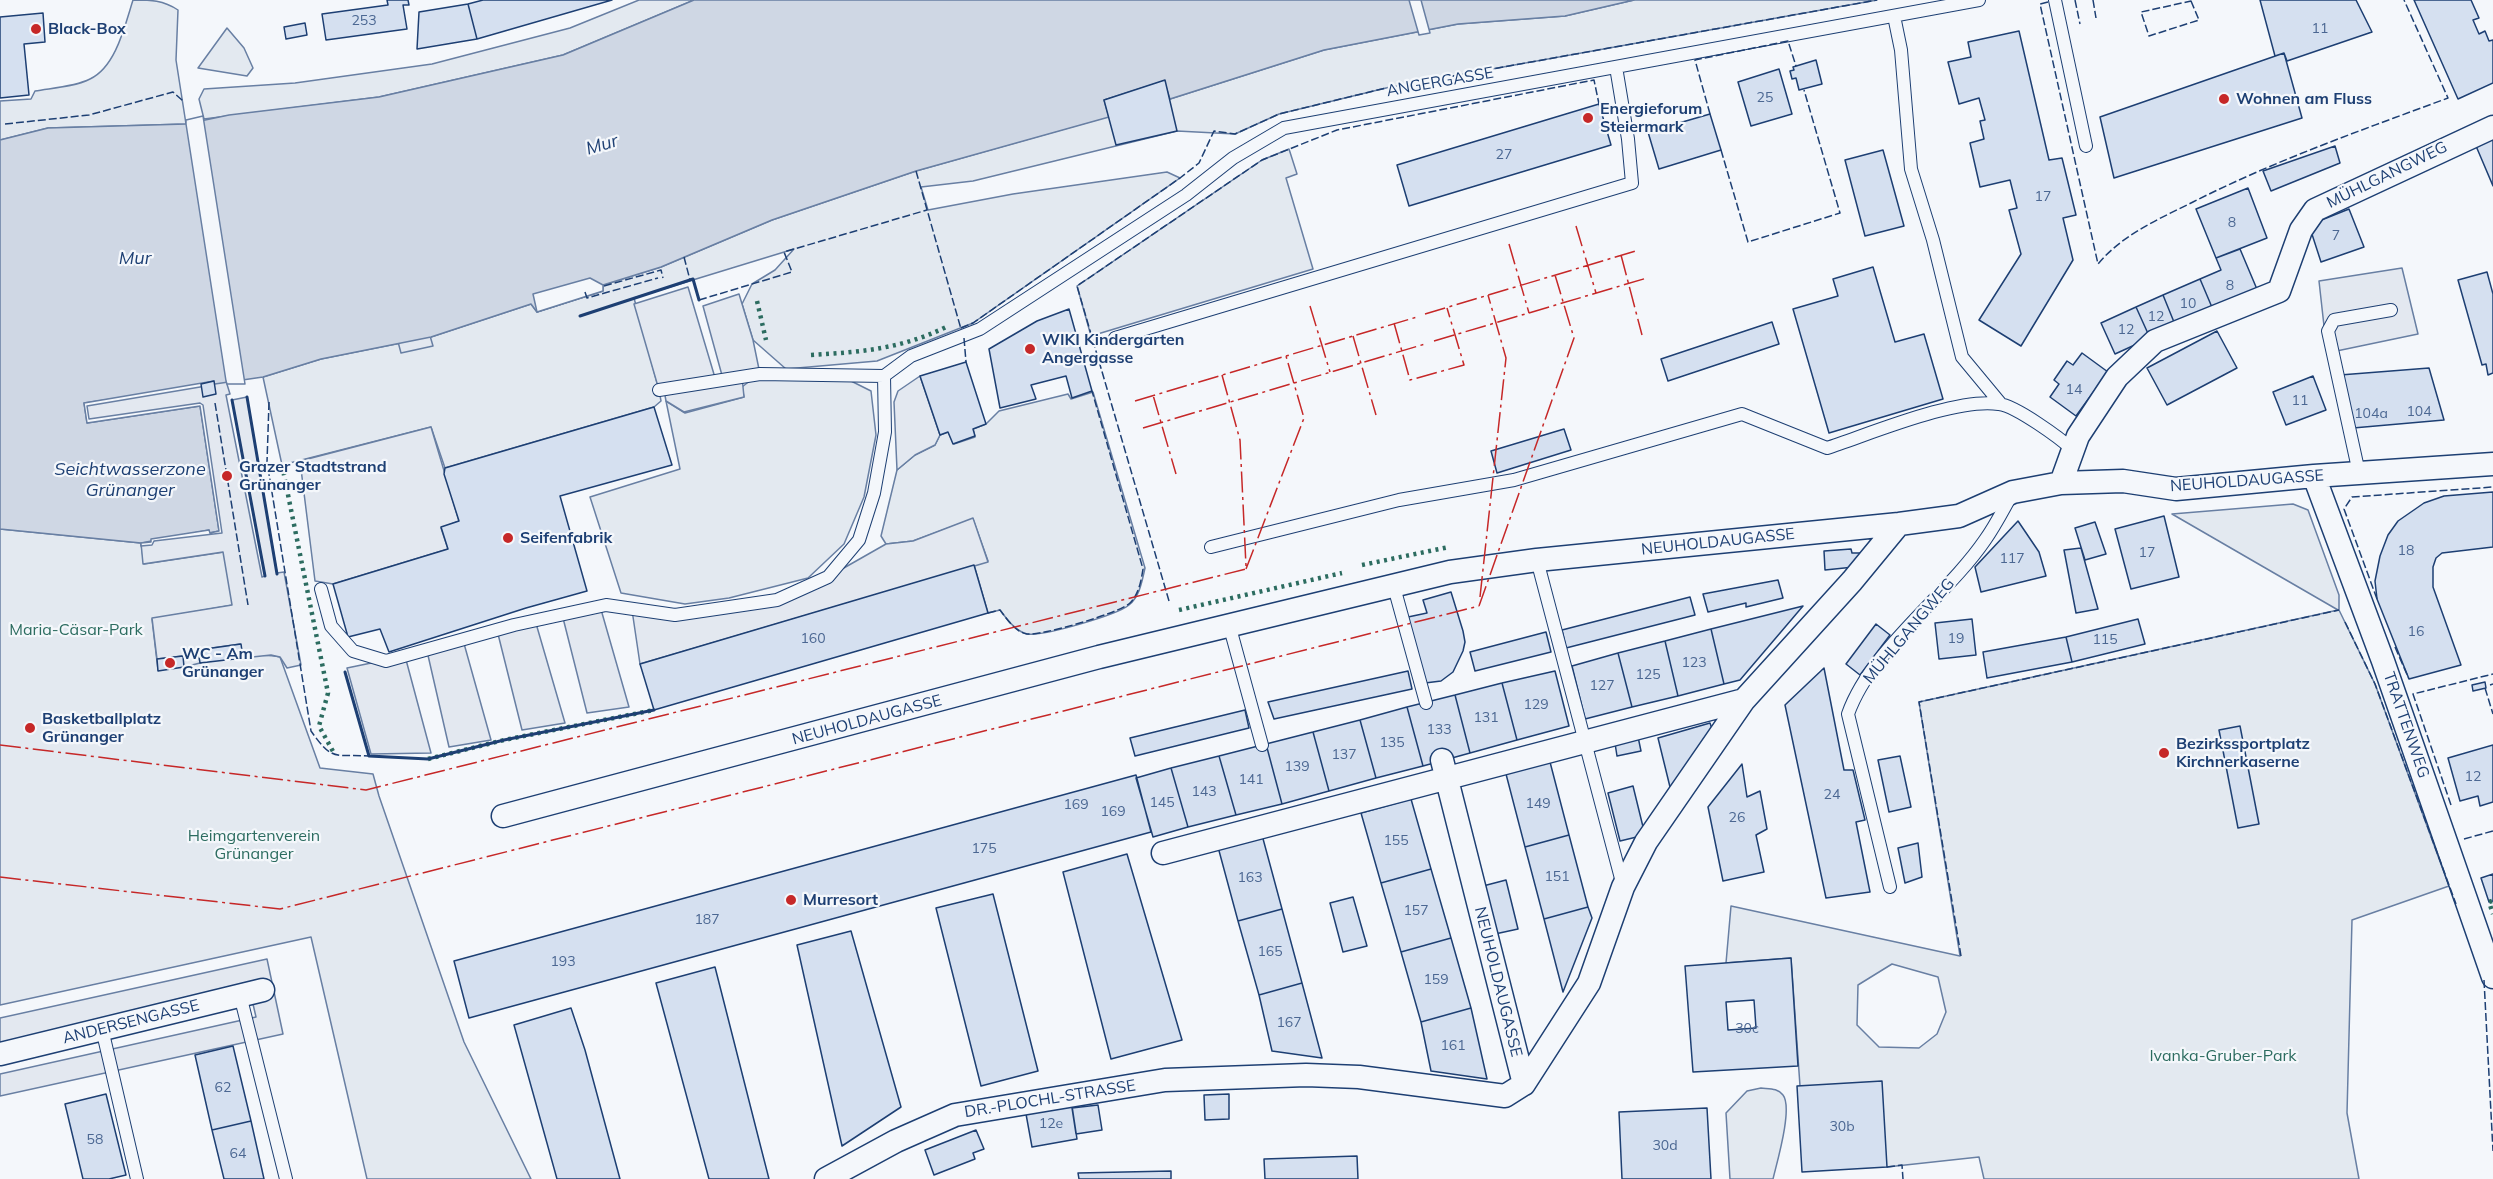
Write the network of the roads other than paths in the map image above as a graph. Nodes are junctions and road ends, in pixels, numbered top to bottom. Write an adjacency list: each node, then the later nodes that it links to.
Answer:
1 (1979, 0): 3 (lane, ANGERGASSE)
2 (2055, 0): 6 (lane)
3 (1894, 16): 4 (lane, ANGERGASSE); 11 (lane)
4 (1616, 67): 8 (lane); 9 (lane, ANGERGASSE)
5 (2493, 127): 12 (street, MÜHLGANGWEG)
6 (2086, 146)
7 (2391, 310): 14 (lane)
8 (1115, 339)
9 (884, 376): 10 (lane); 22 (lane)
10 (659, 390)
11 (2001, 404): 12 (lane); 19 (lane)
12 (2073, 450): 16 (street, MÜHLGANGWEG)
13 (2493, 464): 14 (street, NEUHOLDAUGASSE)
14 (2359, 473): 15 (street, NEUHOLDAUGASSE)
15 (2314, 476): 16 (street, NEUHOLDAUGASSE); 33 (street, TRATTENWEG)
16 (2061, 483): 17 (street, NEUHOLDAUGASSE)
17 (2013, 492): 18 (street, NEUHOLDAUGASSE); 32 (lane, MÜHLGANGWEG)
18 (1899, 524): 20 (street, NEUHOLDAUGASSE); 24 (street, NEUHOLDAUGASSE)
19 (1211, 547)
20 (1537, 560): 21 (street, NEUHOLDAUGASSE); 26 (lane)
21 (1394, 587): 23 (street, NEUHOLDAUGASSE); 25 (lane)
22 (321, 589)
23 (1230, 627): 27 (lane); 29 (street, NEUHOLDAUGASSE)
24 (1744, 700): 26 (street); 31 (street, NEUHOLDAUGASSE)
25 (1426, 703)
26 (1585, 740): 28 (street); 31 (lane)
27 (1262, 745)
28 (1444, 768): 30 (street); 38 (street, NEUHOLDAUGASSE)
29 (503, 816)
30 (1162, 853)
31 (1623, 887): 38 (street, NEUHOLDAUGASSE)
32 (1890, 887)
33 (2493, 977)
34 (263, 990): 35 (street, ANDERSENGASSE)
35 (240, 995): 36 (street, ANDERSENGASSE); 40 (lane)
36 (102, 1029): 37 (street, ANDERSENGASSE); 39 (lane)
37 (0, 1054)
38 (1524, 1084): 41 (street, DR.-PLOCHL-STRASSE)
39 (137, 1179)
40 (286, 1179)
41 (826, 1179)

